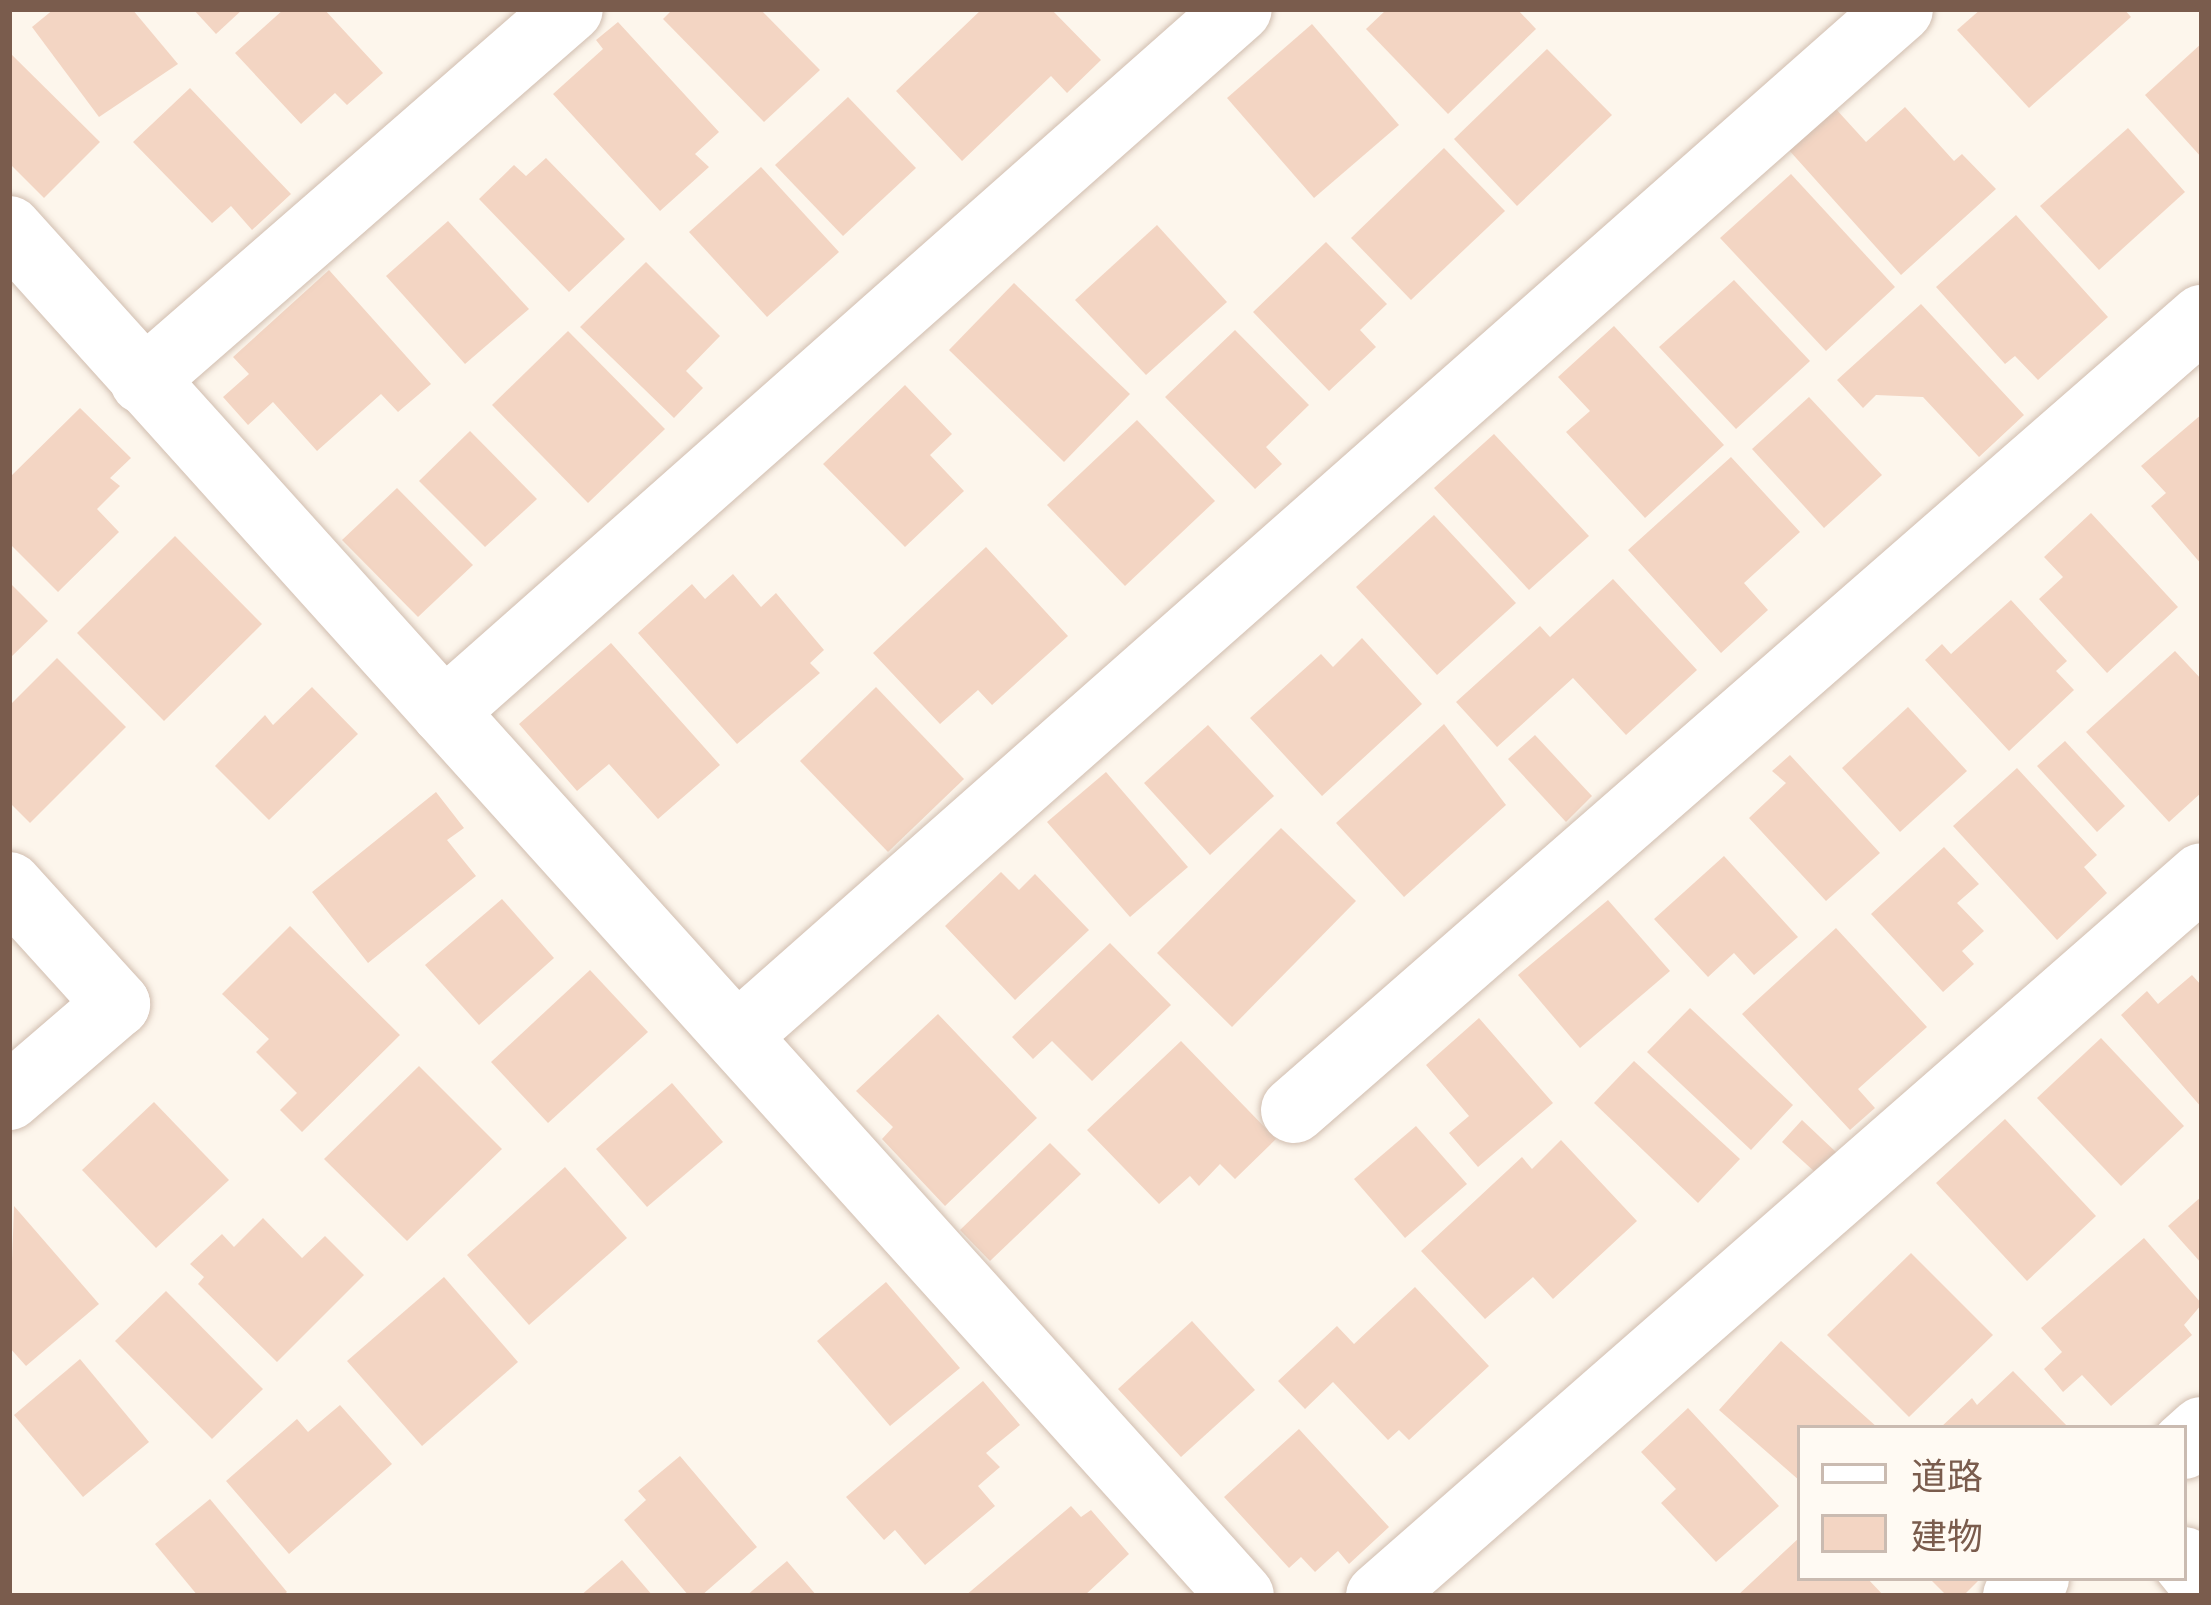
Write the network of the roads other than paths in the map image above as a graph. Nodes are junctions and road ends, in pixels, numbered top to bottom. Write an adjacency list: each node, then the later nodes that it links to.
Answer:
1 (570, 9): 6 (street)
2 (1239, 9): 7 (street)
3 (1900, 9): 10 (street)
4 (9, 229): 6 (street)
5 (2202, 318): 12 (street)
6 (143, 381): 7 (street)
7 (443, 712): 10 (street)
8 (2202, 876): 14 (street)
9 (9, 885): 11 (street)
10 (738, 1035): 13 (street)
11 (9, 1097)
12 (1294, 1110)
13 (1241, 1596)
14 (1378, 1596)

